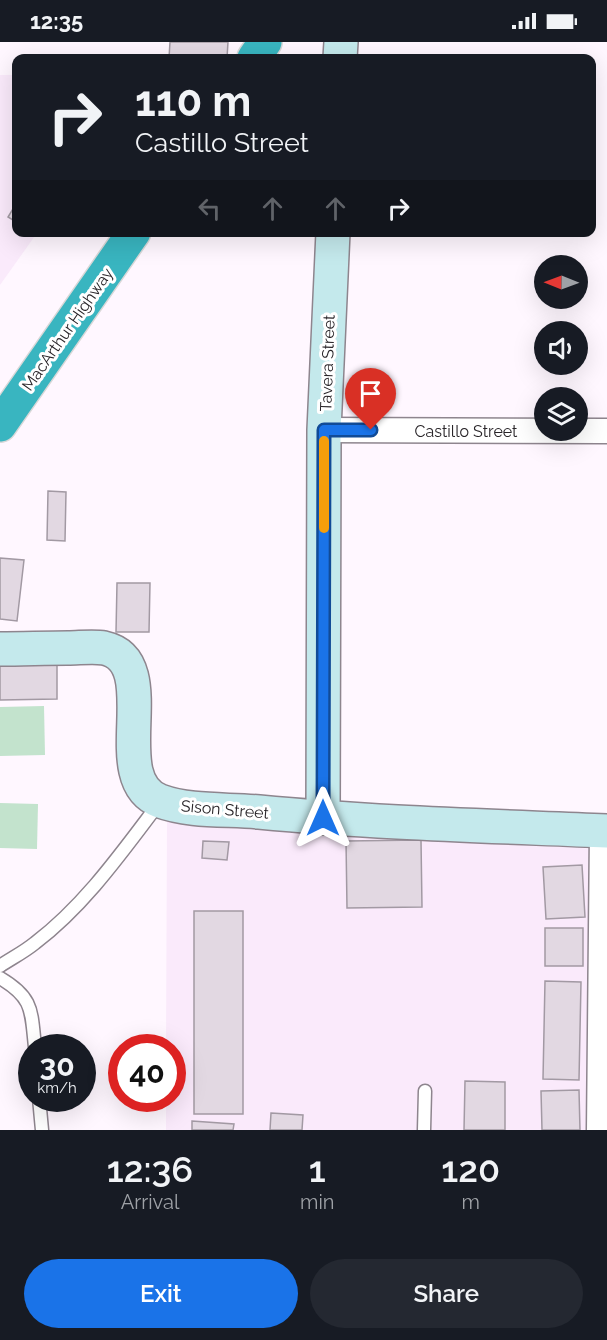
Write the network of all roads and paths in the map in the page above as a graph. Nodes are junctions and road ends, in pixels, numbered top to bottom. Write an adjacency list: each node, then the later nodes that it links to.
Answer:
1 (131, 237): 3 (highway, MacArthur Highway)
2 (333, 237): 4 (street, Tavera Street)
3 (0, 425)
4 (324, 430): 5 (street, Castillo Street); 8 (street, Tavera Street)
5 (607, 431)
6 (0, 649): 7 (street, Sison Street)
7 (160, 801): 8 (street, Sison Street); 10 (lane)
8 (323, 818): 9 (street, Sison Street)
9 (605, 831): 17 (street)
10 (0, 966)
11 (0, 978): 12 (lane)
12 (33, 1034)
13 (425, 1091): 16 (lane)
14 (40, 1112): 15 (lane)
15 (42, 1130)
16 (424, 1130)
17 (599, 1130)

